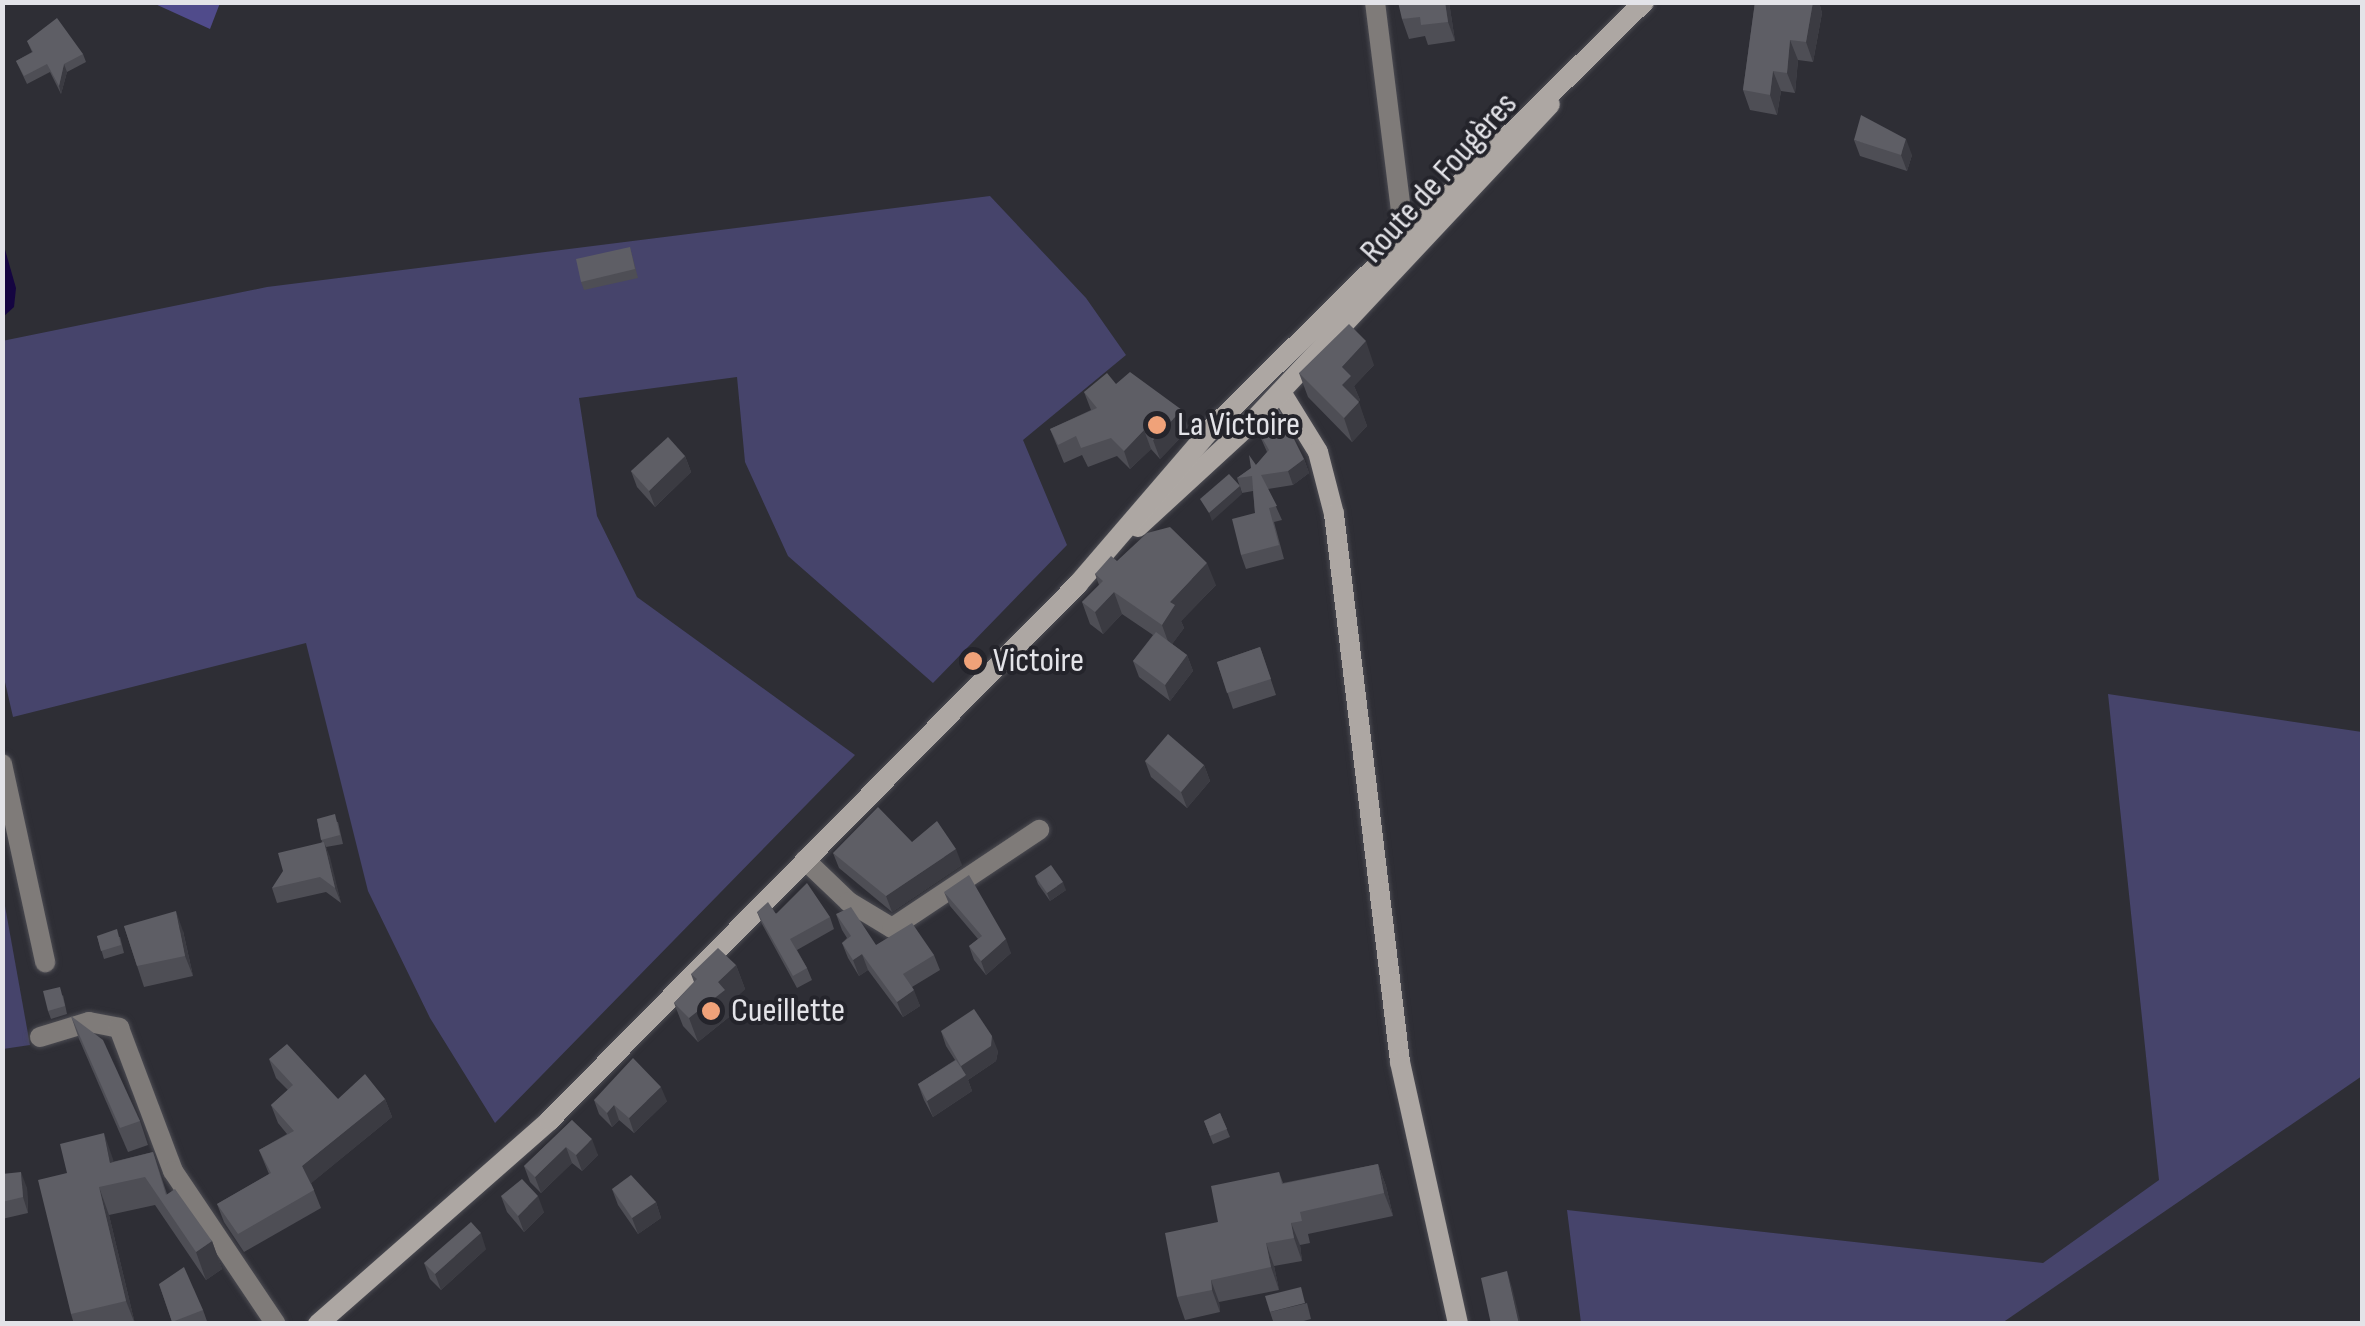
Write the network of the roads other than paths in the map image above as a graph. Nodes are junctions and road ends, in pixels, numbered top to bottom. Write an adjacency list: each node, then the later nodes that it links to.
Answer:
1 (1375, 2): 4 (street)
2 (1644, 2): 3 (main road)
3 (1565, 82): 4 (main road); 5 (main road, Route de Fougères)
4 (1412, 225): 5 (main road); 6 (main road); 7 (main road, Route de Fougères)
5 (1440, 227): 7 (main road, Route de Fougères)
6 (1337, 301): 8 (main road, Route de Fougères); 9 (main road)
7 (1357, 314): 8 (main road, Route de Fougères)
8 (1281, 392): 9 (main road); 10 (main road, Route de Fougères); 18 (main road)
9 (1245, 395): 10 (main road)
10 (1099, 560): 13 (main road)
11 (2, 764): 14 (street)
12 (1039, 830): 13 (street)
13 (805, 860): 17 (main road)
14 (45, 962)
15 (40, 1038): 16 (street)
16 (276, 1324)
17 (318, 1324)
18 (1458, 1324)

